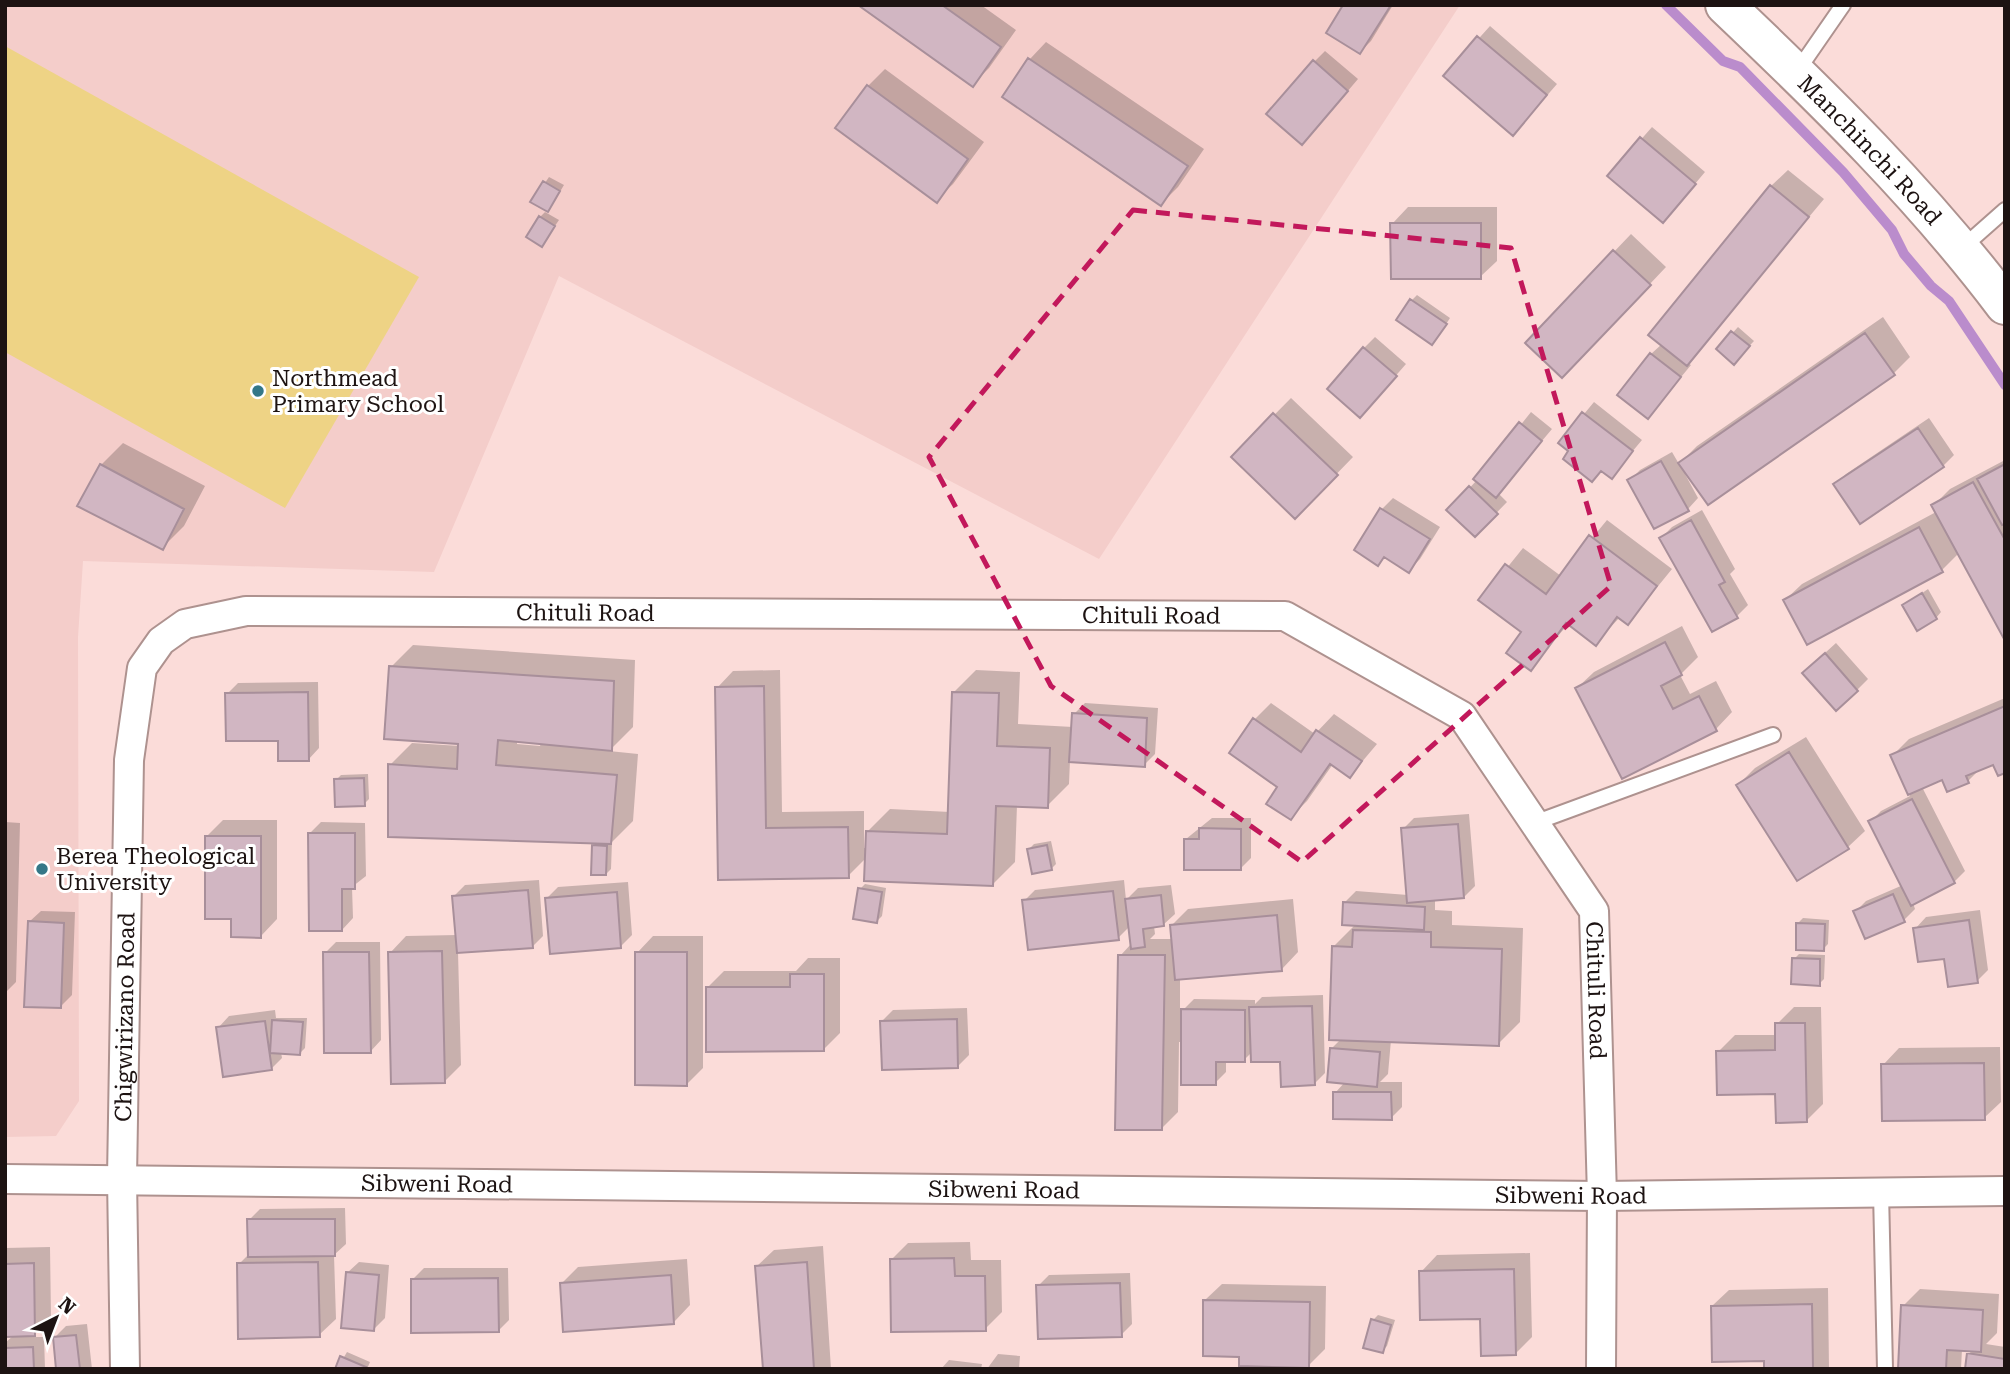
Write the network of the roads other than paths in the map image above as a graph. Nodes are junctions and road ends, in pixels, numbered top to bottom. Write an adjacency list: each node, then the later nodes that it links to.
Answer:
1 (1725, 5): 3 (main road, Manchinchi Road)
2 (1843, 5): 3 (lane)
3 (1796, 73): 5 (main road, Manchinchi Road)
4 (2005, 210): 5 (lane)
5 (1962, 248): 6 (main road, Manchinchi Road)
6 (2005, 305)
7 (142, 668): 9 (street, Chituli Road); 10 (street, Chigwirizano Road)
8 (1773, 735): 9 (lane)
9 (1534, 823): 14 (street, Chituli Road)
10 (122, 1178): 11 (street, Sibweni Road); 14 (street, Sibweni Road); 15 (street, Chigwirizano Road)
11 (5, 1179)
12 (2005, 1191): 13 (street, Sibweni Road)
13 (1881, 1192): 14 (street, Sibweni Road); 17 (lane)
14 (1602, 1196): 16 (street, Chituli Road)
15 (125, 1369)
16 (1601, 1369)
17 (1885, 1369)

